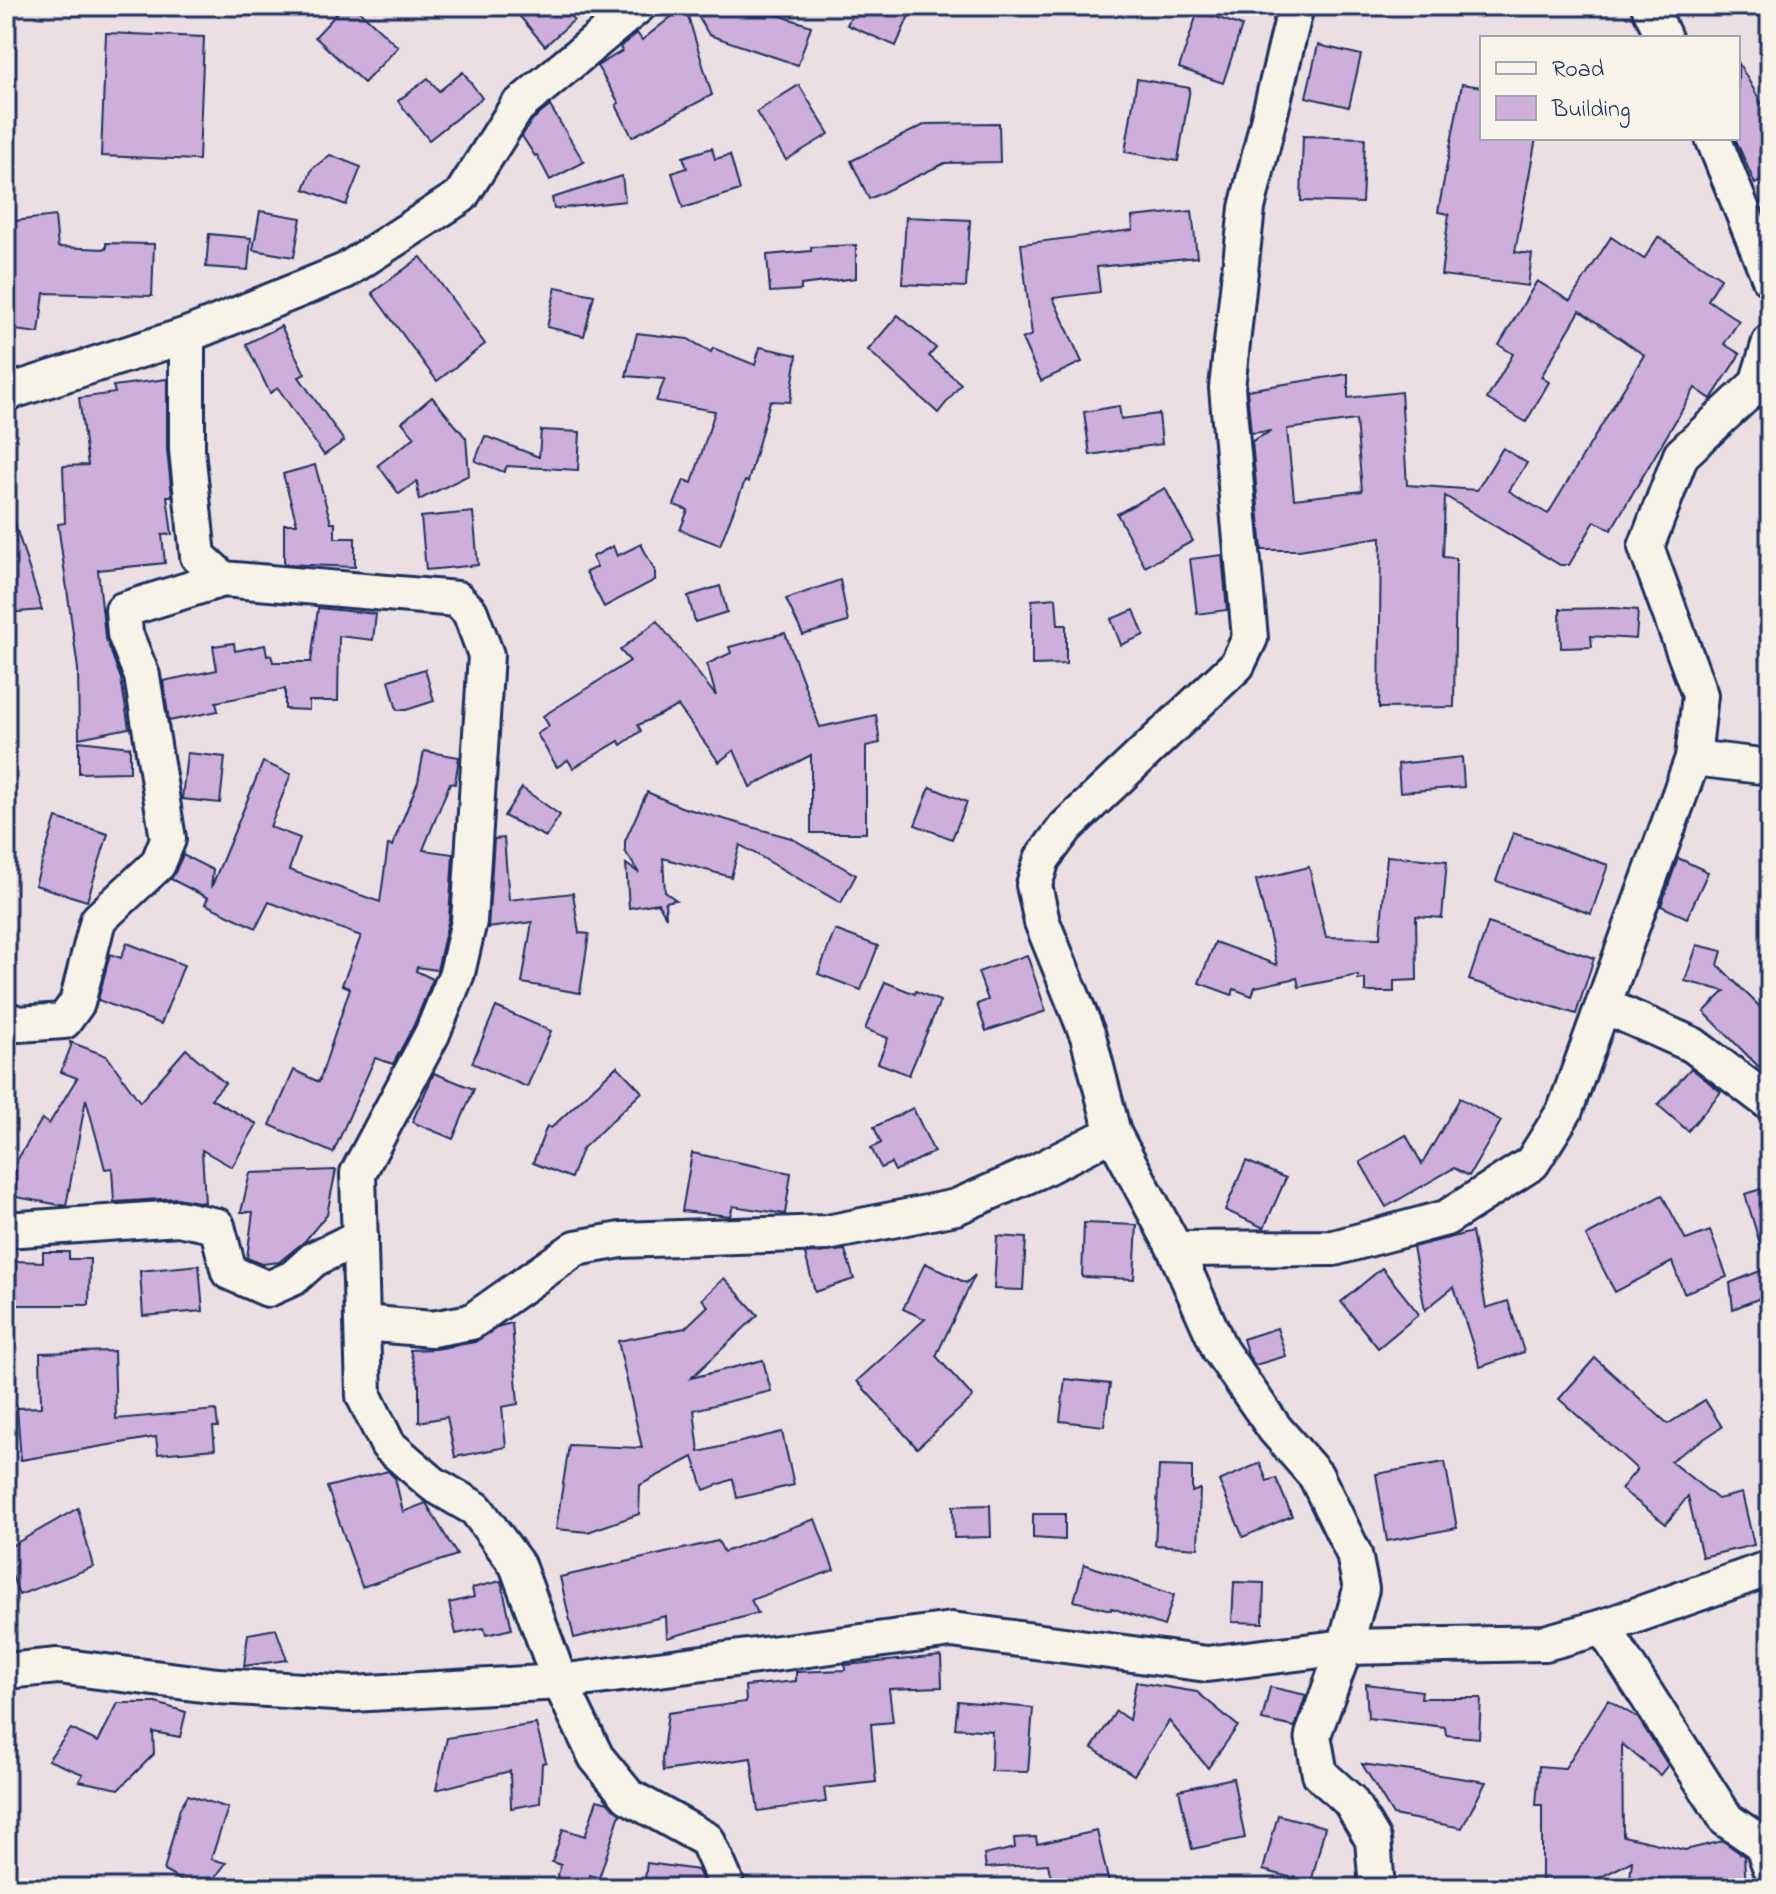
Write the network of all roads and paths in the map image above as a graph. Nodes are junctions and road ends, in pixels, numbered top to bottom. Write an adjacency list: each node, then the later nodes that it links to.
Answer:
1 (638, 6): 7 (street)
2 (1296, 6): 16 (street)
3 (1649, 6): 4 (street)
4 (1663, 36)
5 (1714, 140): 6 (street)
6 (1770, 279)
7 (187, 335): 9 (street); 10 (street)
8 (1770, 342): 11 (street)
9 (6, 393)
10 (223, 579): 14 (street); 18 (street)
11 (1693, 758): 12 (street); 13 (street)
12 (1770, 767)
13 (1605, 1006): 15 (street); 19 (street)
14 (6, 1019)
15 (1770, 1103)
16 (1113, 1133): 19 (street); 20 (street)
17 (6, 1230): 18 (street)
18 (360, 1237): 20 (street)
19 (1175, 1249): 23 (street)
20 (363, 1323): 25 (street)
21 (1770, 1568): 22 (street)
22 (1603, 1627): 23 (street); 26 (street)
23 (1345, 1647): 25 (street); 28 (street)
24 (6, 1671): 25 (street)
25 (560, 1682): 27 (street)
26 (1770, 1866)
27 (726, 1888)
28 (1377, 1888)

